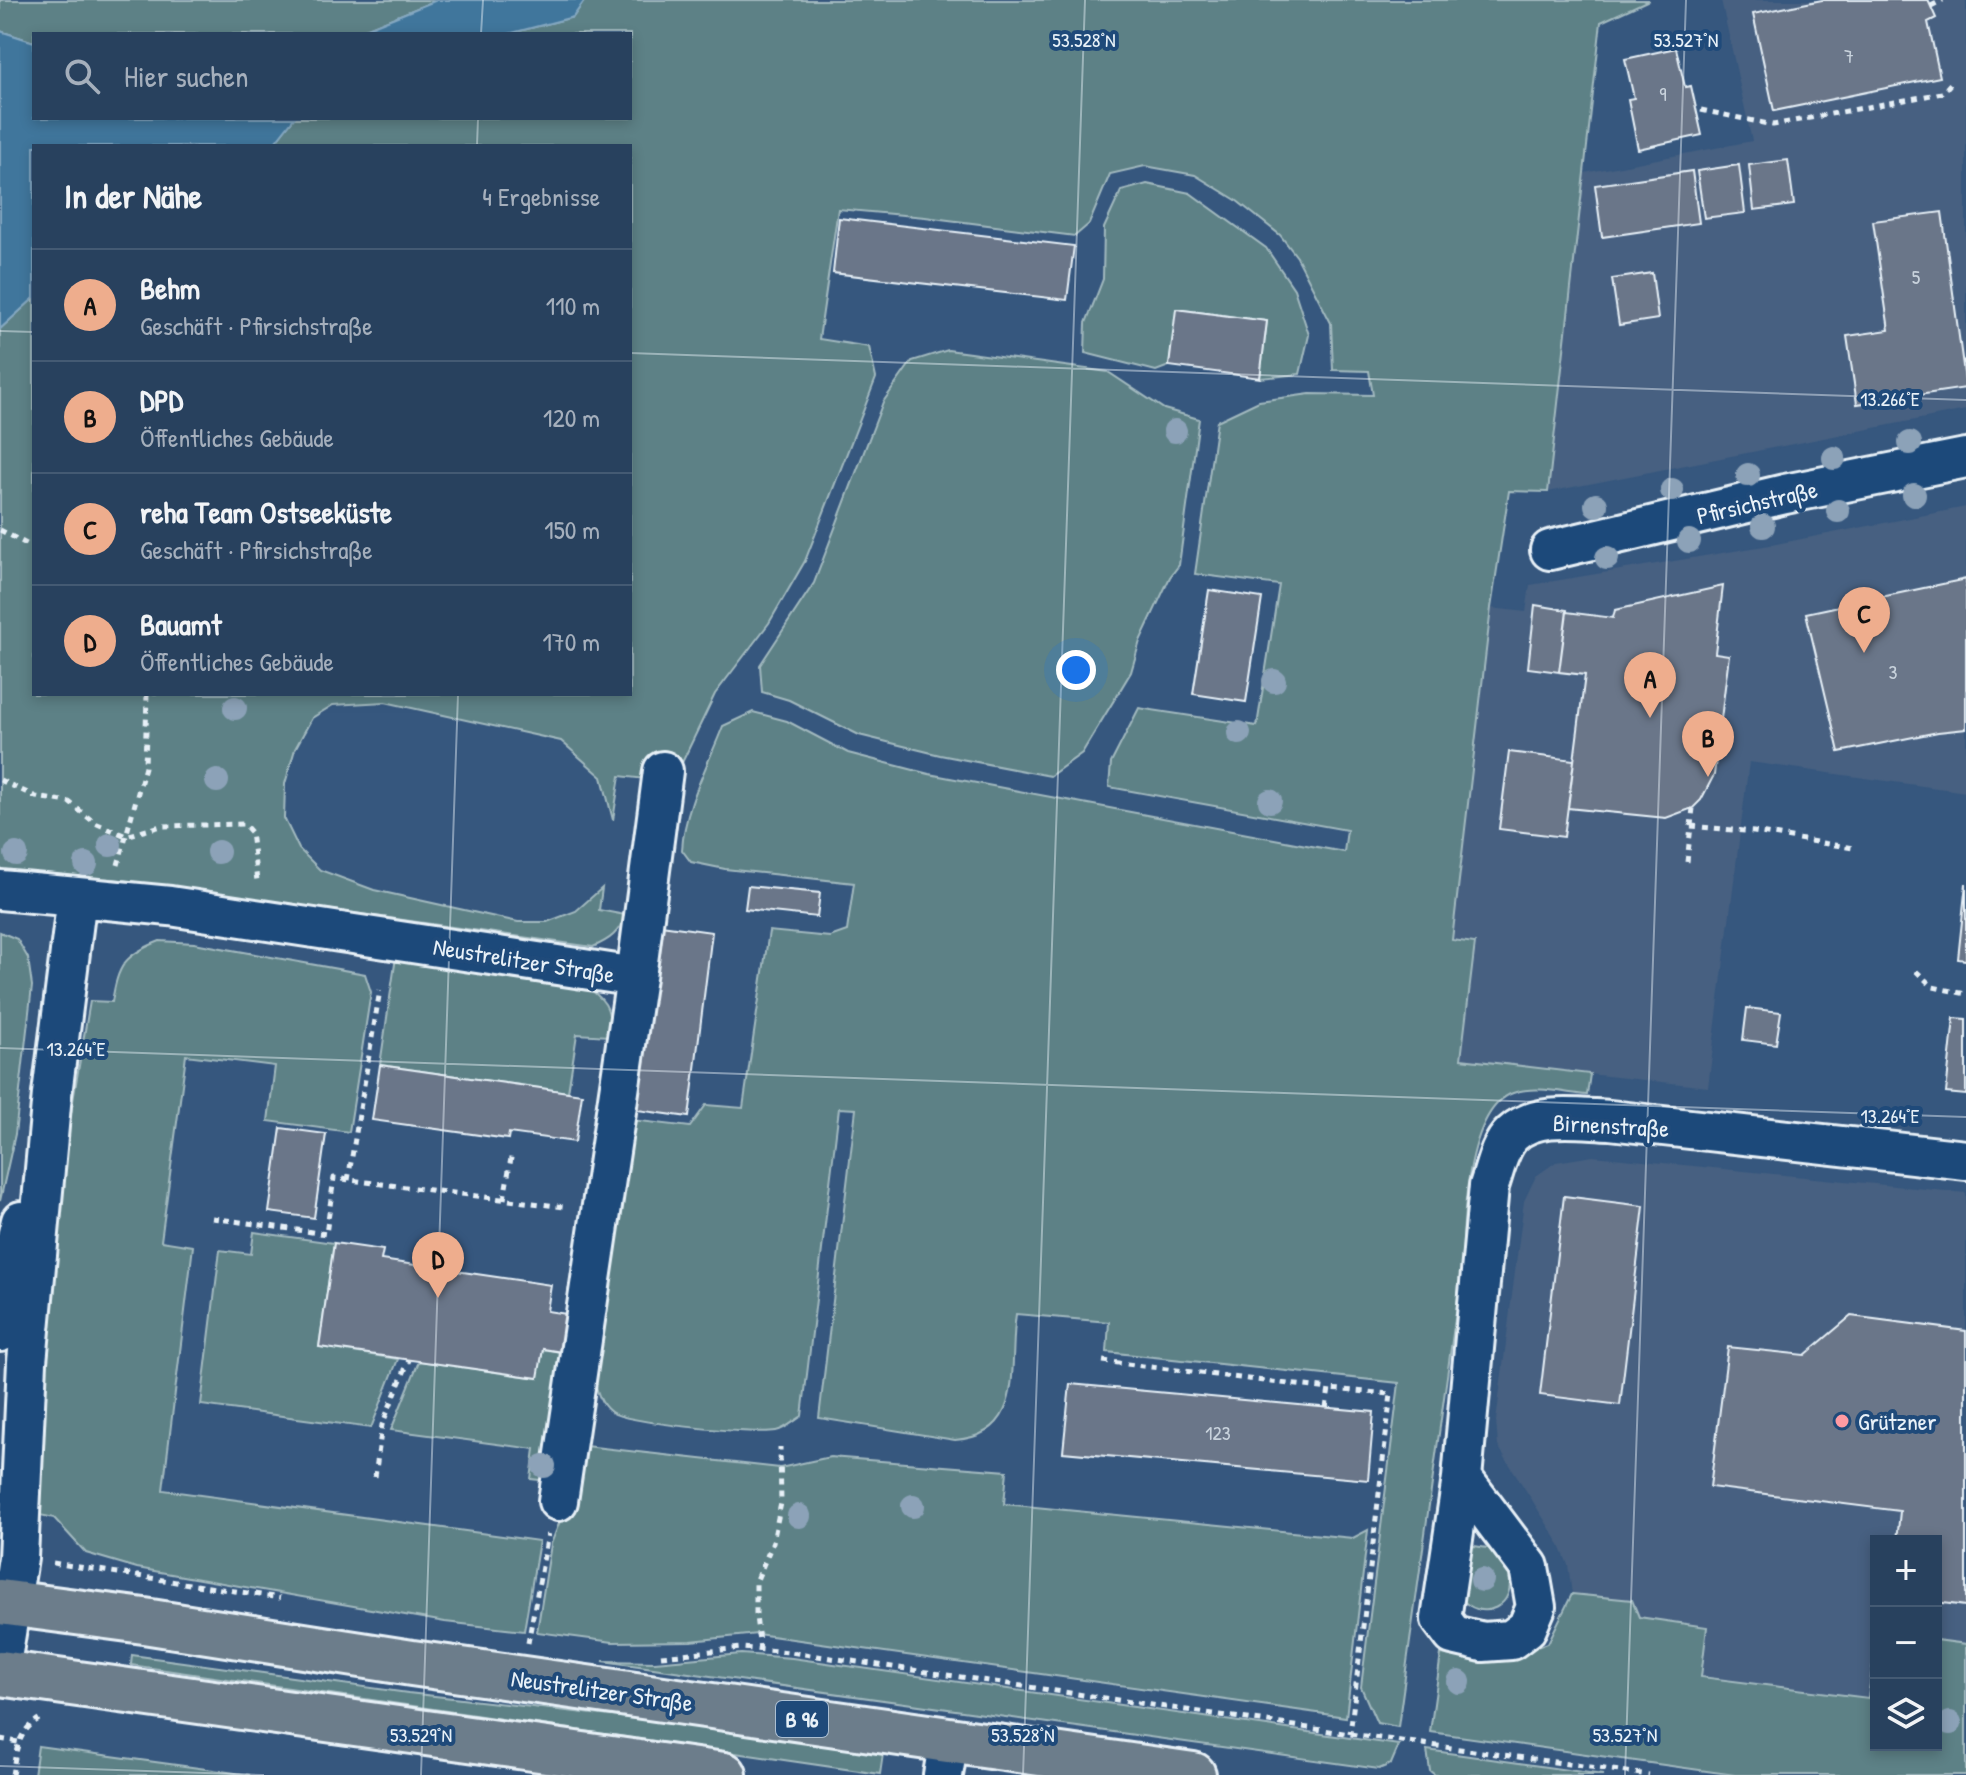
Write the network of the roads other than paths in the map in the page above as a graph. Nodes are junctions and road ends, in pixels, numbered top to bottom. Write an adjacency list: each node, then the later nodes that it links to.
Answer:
1 (1966, 458): 2 (street, Pfirsichstraße)
2 (1550, 550)
3 (663, 771): 6 (street)
4 (0, 890): 5 (street, Neustrelitzer Straße)
5 (94, 899): 6 (street, Neustrelitzer Straße); 7 (street)
6 (636, 977): 11 (street, Neustrelitzer Straße)
7 (52, 1094): 9 (street); 12 (street)
8 (1966, 1160): 10 (street, Birnenstraße)
9 (0, 1332)
10 (1462, 1478)
11 (558, 1501)
12 (6, 1603): 13 (street); 14 (main road, Neustrelitzer Straße / B 96)
13 (0, 1672): 15 (main road)
14 (946, 1757): 16 (main road, Neustrelitzer Straße / B 96)
15 (724, 1775)
16 (1193, 1775)

